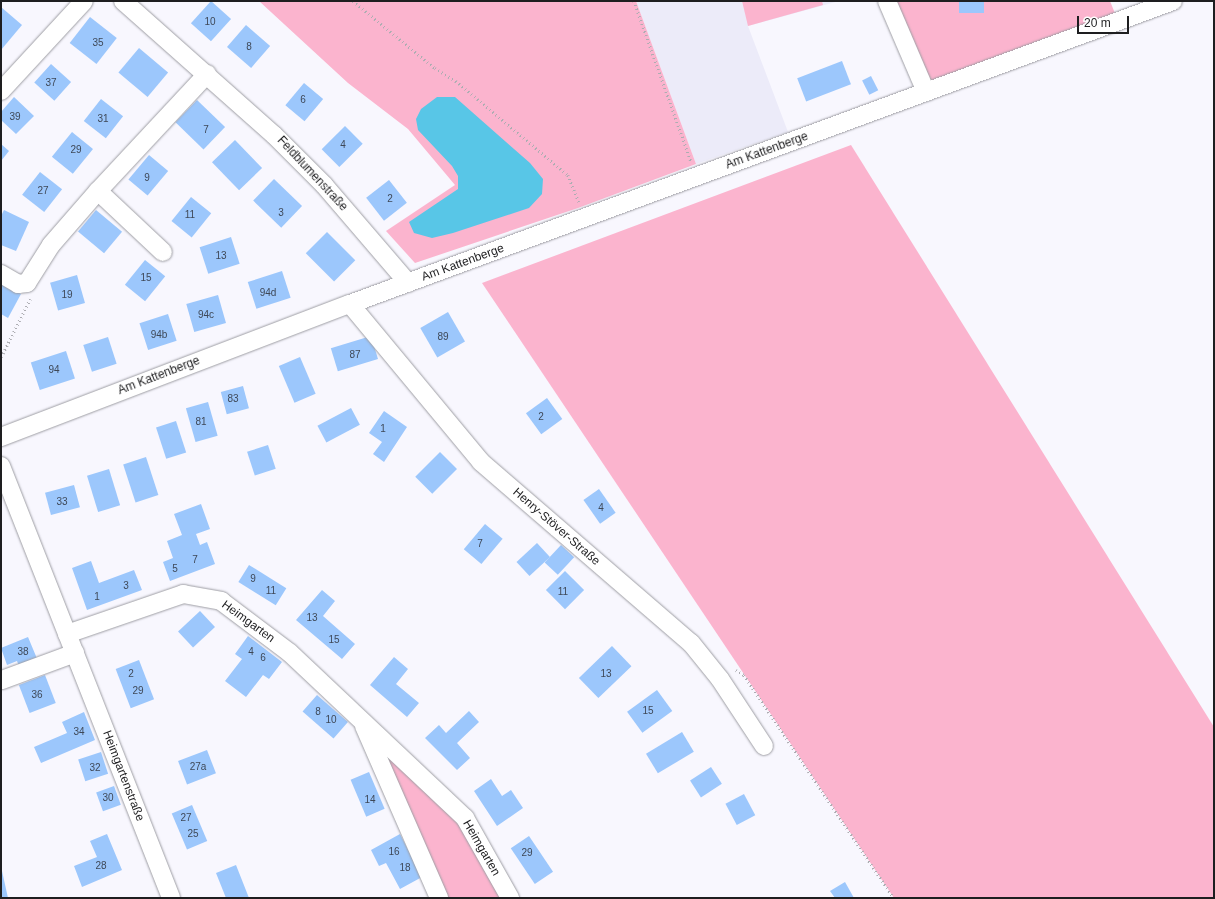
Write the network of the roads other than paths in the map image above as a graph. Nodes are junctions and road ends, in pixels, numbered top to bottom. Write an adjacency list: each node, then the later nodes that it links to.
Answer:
1 (84, 1): 6 (street)
2 (123, 1): 5 (street, Feldblumenstraße)
3 (887, 1): 7 (street)
4 (1173, 1): 7 (street, Am Kattenberge)
5 (207, 74): 8 (street); 11 (street, Feldblumenstraße)
6 (1, 91)
7 (926, 92): 11 (street, Am Kattenberge)
8 (98, 191): 9 (street); 10 (street)
9 (163, 252)
10 (1, 274)
11 (408, 283): 12 (street, Am Kattenberge)
12 (350, 304): 13 (street, Am Kattenberge); 19 (street, Henry-Stöver-Straße)
13 (1, 436)
14 (1, 466): 15 (street, Heimgartenstraße)
15 (67, 634): 16 (street, Heimgartenstraße); 18 (street, Heimgarten)
16 (75, 653): 17 (street); 20 (street, Heimgartenstraße)
17 (2, 680)
18 (360, 718): 21 (street, Heimgarten); 22 (street, Heimgarten)
19 (764, 746)
20 (171, 898)
21 (439, 898)
22 (510, 898)

